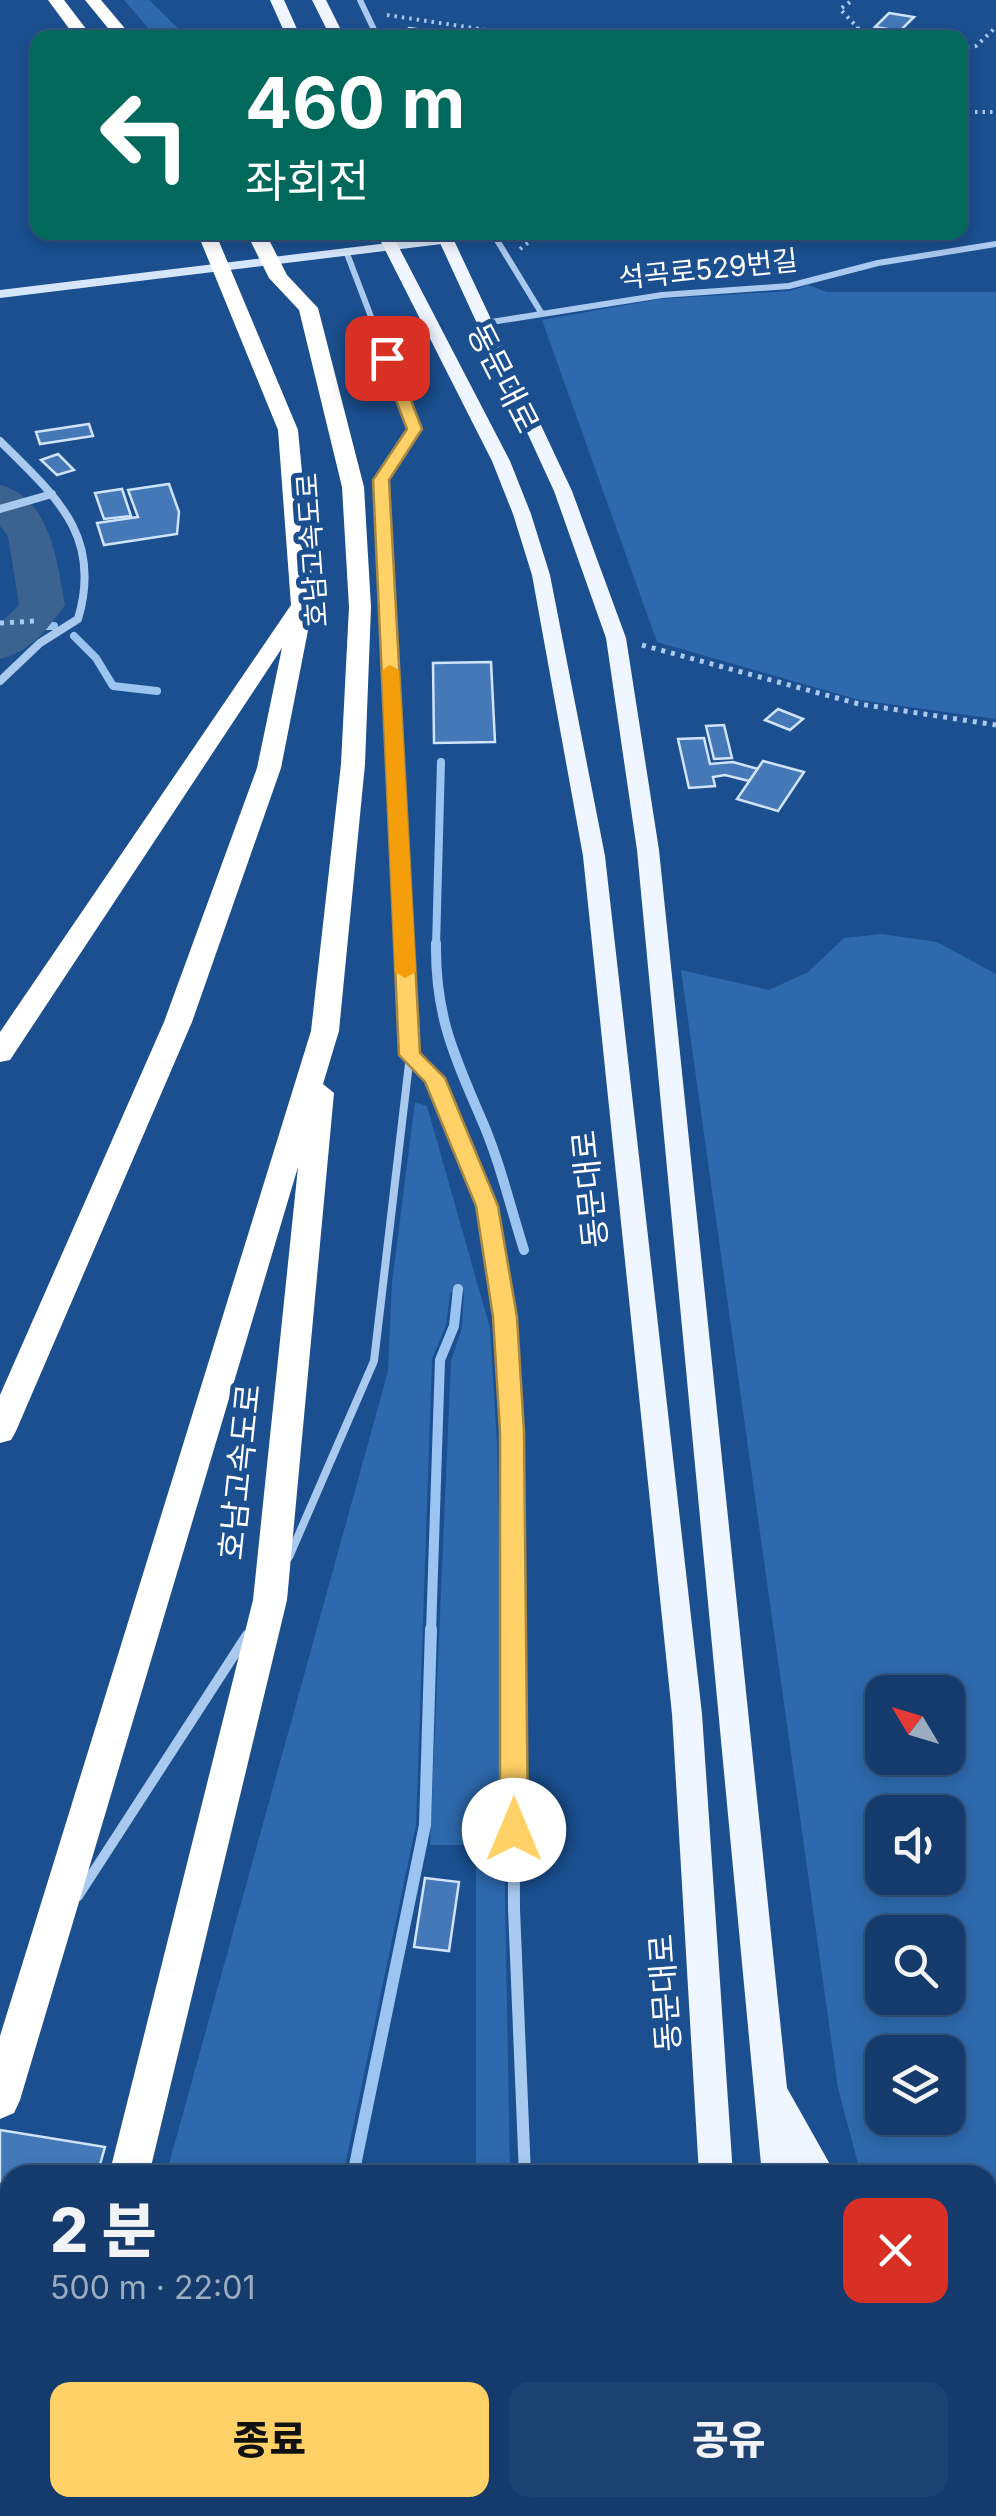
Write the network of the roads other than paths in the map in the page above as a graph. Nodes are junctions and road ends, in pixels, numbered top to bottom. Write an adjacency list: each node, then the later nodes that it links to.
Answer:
1 (56, 0): 6 (highway)
2 (93, 0): 7 (highway)
3 (276, 0): 8 (main road)
4 (319, 0): 9 (main road)
5 (360, 0): 10 (street)
6 (79, 30)
7 (119, 30)
8 (290, 30)
9 (334, 30)
10 (374, 30)
11 (259, 240): 27 (highway, 호남고속도로)
12 (384, 240): 18 (street)
13 (388, 240): 37 (main road, 동문대로)
14 (446, 240): 21 (main road, 동문대로)
15 (497, 240): 20 (street)
16 (210, 241): 25 (highway, 호남고속도로)
17 (996, 244): 20 (street, 석곡로529번길)
18 (346, 251): 19 (street); 29 (street)
19 (0, 294)
20 (542, 314): 21 (street, 석곡로529번길)
21 (485, 323): 33 (main road, 동문대로)
22 (0, 440): 23 (street)
23 (52, 494): 24 (street); 26 (street)
24 (0, 509)
25 (303, 600): 28 (highway, 호남고속도로); 30 (highway, 호남고속도로)
26 (0, 681)
27 (353, 764): 31 (highway, 호남고속도로); 32 (highway, 호남고속도로)
28 (0, 1054)
29 (410, 1055): 31 (lane); 36 (street)
30 (0, 1431)
31 (270, 1600): 32 (lane); 35 (highway, 호남고속도로)
32 (48, 1942): 34 (highway, 호남고속도로)
33 (769, 2088): 38 (main road, 동문대로); 39 (main road)
34 (0, 2100)
35 (131, 2165)
36 (525, 2165)
37 (715, 2165)
38 (778, 2165)
39 (813, 2165)

